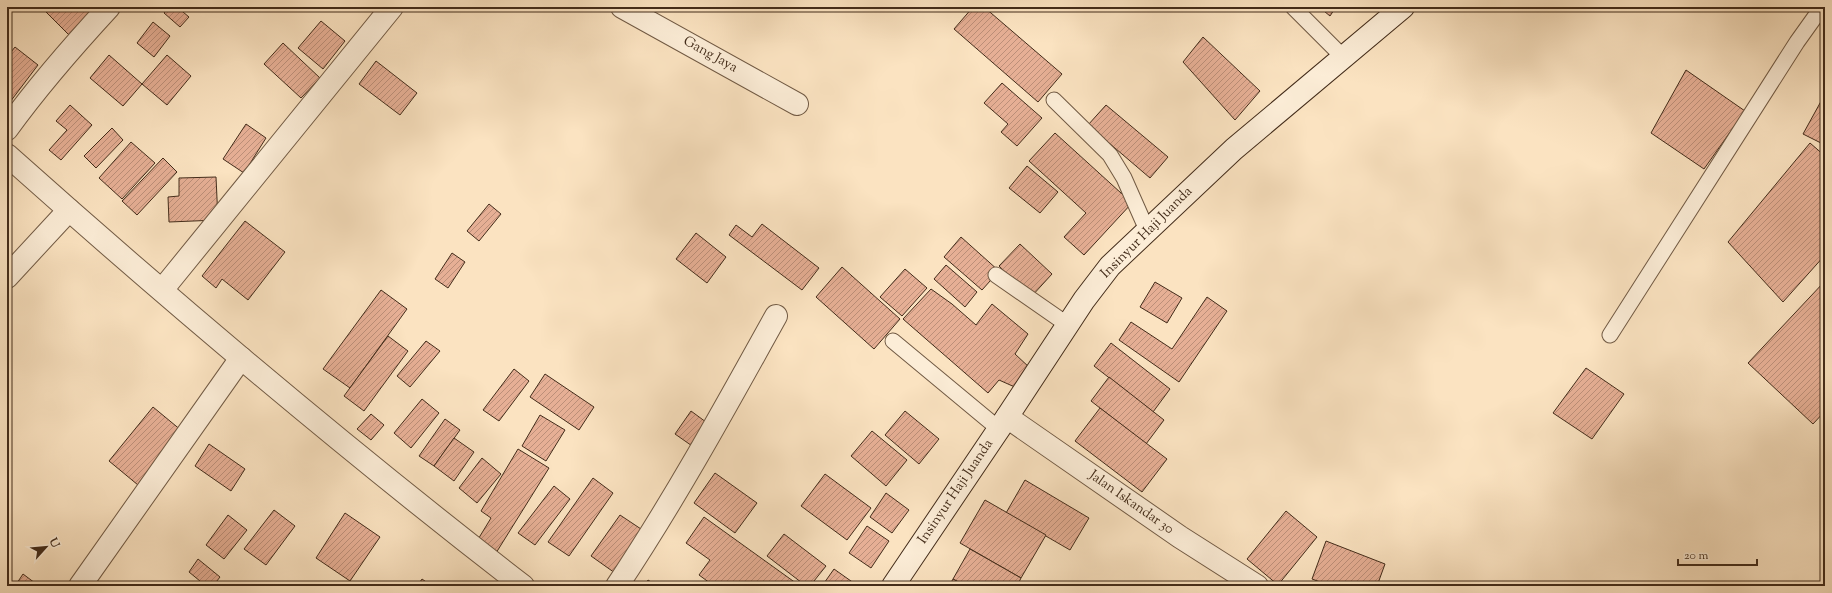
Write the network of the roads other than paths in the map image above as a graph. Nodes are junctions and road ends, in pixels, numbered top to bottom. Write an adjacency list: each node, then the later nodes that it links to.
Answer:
1 (109, 7): 10 (street)
2 (392, 7): 16 (street)
3 (622, 7): 9 (street, Gang Jaya)
4 (1293, 7): 7 (lane)
5 (1403, 7): 7 (street, Insinyur Haji Juanda)
6 (1822, 7): 19 (lane)
7 (1343, 57): 13 (street, Insinyur Haji Juanda)
8 (1054, 100): 13 (lane)
9 (797, 104)
10 (7, 129)
11 (7, 155): 12 (street)
12 (69, 210): 15 (street); 16 (street)
13 (1147, 230): 18 (street, Insinyur Haji Juanda)
14 (996, 275): 18 (lane)
15 (7, 277)
16 (162, 290): 21 (street)
17 (776, 316): 25 (street)
18 (1068, 325): 22 (street, Insinyur Haji Juanda)
19 (1610, 335)
20 (893, 341): 22 (lane)
21 (241, 358): 23 (street); 24 (street)
22 (1003, 423): 26 (street, Insinyur Haji Juanda); 27 (street, Jalan Iskandar 30)
23 (80, 586)
24 (522, 586)
25 (617, 586)
26 (893, 586)
27 (1257, 586)

